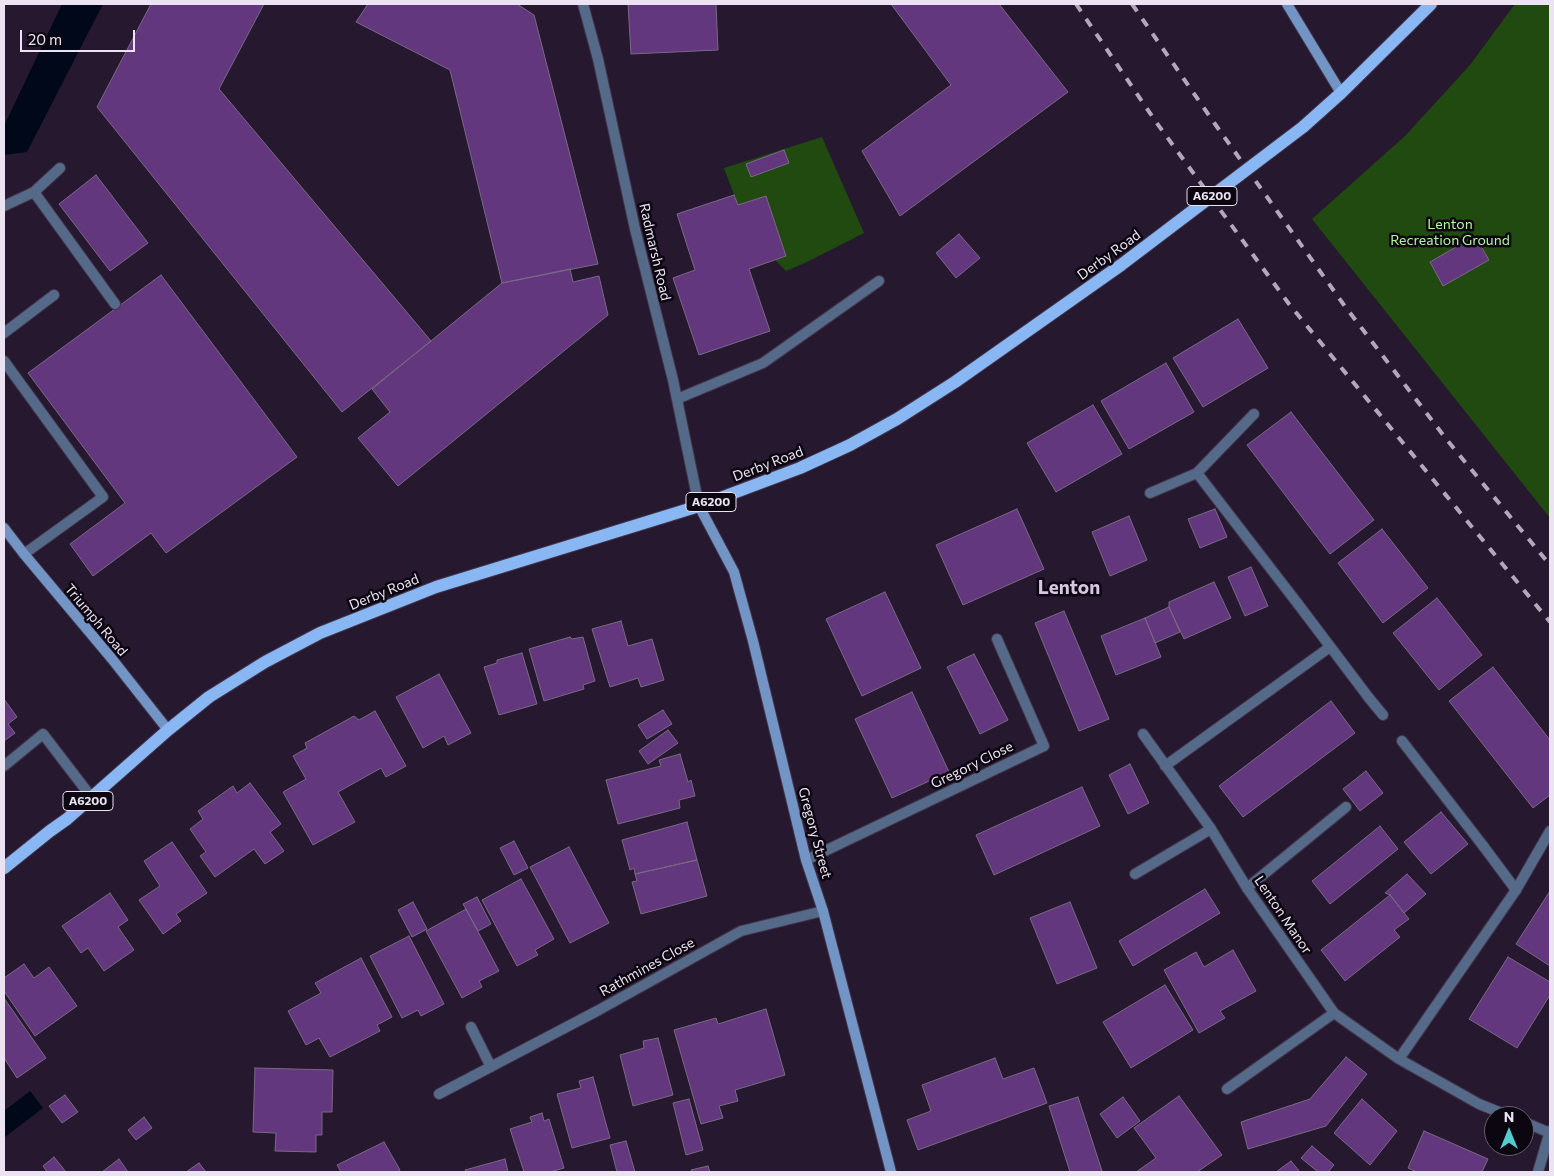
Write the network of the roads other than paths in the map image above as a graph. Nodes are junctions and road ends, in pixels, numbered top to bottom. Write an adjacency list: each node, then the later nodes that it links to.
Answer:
1 (583, 4): 13 (street, Radmarsh Road)
2 (1287, 4): 4 (street)
3 (1431, 4): 4 (main road, Derby Road / A6200)
4 (1341, 93): 17 (main road, Derby Road / A6200, bridge)
5 (60, 168): 6 (street)
6 (34, 192): 7 (street); 10 (street)
7 (4, 206)
8 (878, 281): 13 (street)
9 (54, 295): 11 (street)
10 (115, 304)
11 (4, 333)
12 (4, 361): 19 (street)
13 (677, 399): 17 (street, Radmarsh Road)
14 (1254, 414): 15 (street)
15 (1197, 473): 16 (street); 21 (street)
16 (1150, 493)
17 (699, 506): 23 (main road, Derby Road / A6200); 32 (street, Gregory Street)
18 (5, 533): 19 (street, Triumph Road)
19 (24, 554): 23 (street, Triumph Road)
20 (997, 639): 32 (street, Gregory Close)
21 (1330, 647): 22 (street); 27 (street)
22 (1383, 715)
23 (168, 730): 28 (main road, Derby Road / A6200)
24 (1143, 734): 27 (street, Lenton Manor)
25 (1402, 741): 36 (street)
26 (4, 766): 28 (street)
27 (1164, 766): 30 (street, Lenton Manor)
28 (92, 798): 33 (main road, Derby Road / A6200)
29 (1346, 807): 35 (street)
30 (1211, 829): 34 (street); 35 (street, Lenton Manor)
31 (1550, 832): 36 (street)
32 (806, 860): 37 (street, Gregory Street)
33 (4, 868)
34 (1135, 874)
35 (1247, 888): 38 (street, Lenton Manor)
36 (1516, 890): 40 (street)
37 (823, 911): 41 (street, Rathmines Close); 47 (street, Gregory Street)
38 (1334, 1013): 40 (street, Lenton Manor); 42 (street)
39 (471, 1027): 41 (street)
40 (1398, 1059): 44 (street, Lenton Manor)
41 (491, 1067): 43 (street, Rathmines Close)
42 (1227, 1089)
43 (439, 1094)
44 (1484, 1106)
45 (1534, 1126): 46 (street)
46 (1550, 1132): 48 (street)
47 (891, 1172)
48 (1538, 1172)

